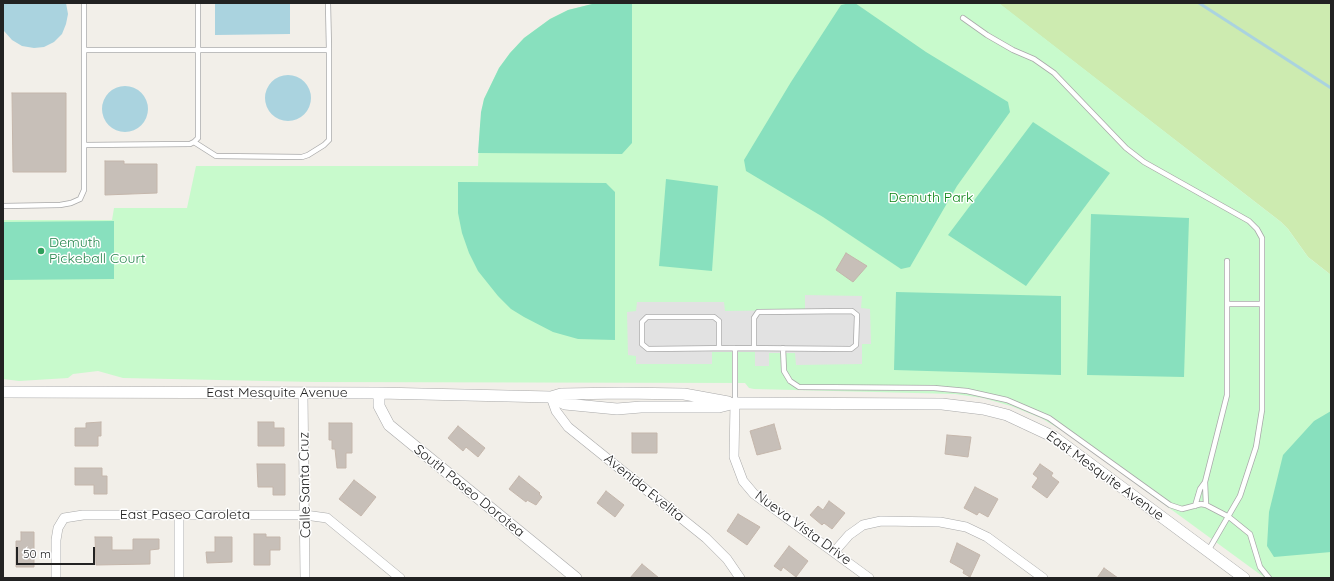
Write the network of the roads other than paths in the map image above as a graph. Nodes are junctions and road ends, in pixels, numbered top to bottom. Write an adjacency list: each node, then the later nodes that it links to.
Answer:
1 (84, 3): 5 (lane)
2 (198, 3): 6 (lane)
3 (328, 3): 7 (lane)
4 (963, 18): 13 (lane)
5 (84, 50): 6 (lane); 9 (lane)
6 (198, 50): 7 (lane); 8 (lane)
7 (329, 50): 8 (lane)
8 (194, 142): 9 (lane)
9 (84, 145): 10 (lane)
10 (3, 206)
11 (1227, 261): 12 (lane)
12 (1227, 304): 13 (lane); 23 (lane)
13 (1262, 304): 28 (lane)
14 (719, 348): 14 (lane); 15 (lane)
15 (735, 348): 16 (lane); 22 (lane)
16 (754, 348): 17 (lane); 17 (lane)
17 (783, 348): 25 (lane)
18 (3, 392): 19 (street, East Mesquite Avenue)
19 (303, 393): 20 (street, East Mesquite Avenue); 26 (street, Calle Santa Cruz)
20 (379, 393): 21 (street, East Mesquite Avenue); 35 (street, South Paseo Dorotea)
21 (551, 397): 22 (street, East Mesquite Avenue); 22 (street, East Mesquite Avenue); 36 (street, Avenida Evelita)
22 (734, 403): 29 (street, Nueva Vista Drive); 30 (street, East Mesquite Avenue)
23 (1205, 482): 24 (lane); 25 (lane)
24 (1206, 505): 25 (lane); 28 (lane)
25 (1195, 506)
26 (305, 514): 27 (street, East Paseo Caroleta); 33 (street, Calle Santa Cruz); 34 (street, East Paseo Caroleta)
27 (179, 516): 31 (street, East Paseo Caroleta); 32 (street)
28 (1228, 517): 30 (lane); 40 (lane)
29 (835, 551): 37 (street, Nueva Vista Drive); 38 (street)
30 (1208, 551): 39 (street, East Mesquite Avenue)
31 (56, 578)
32 (179, 578)
33 (305, 578)
34 (400, 578)
35 (576, 578)
36 (740, 578)
37 (869, 578)
38 (1043, 578)
39 (1244, 578)
40 (1269, 578)

